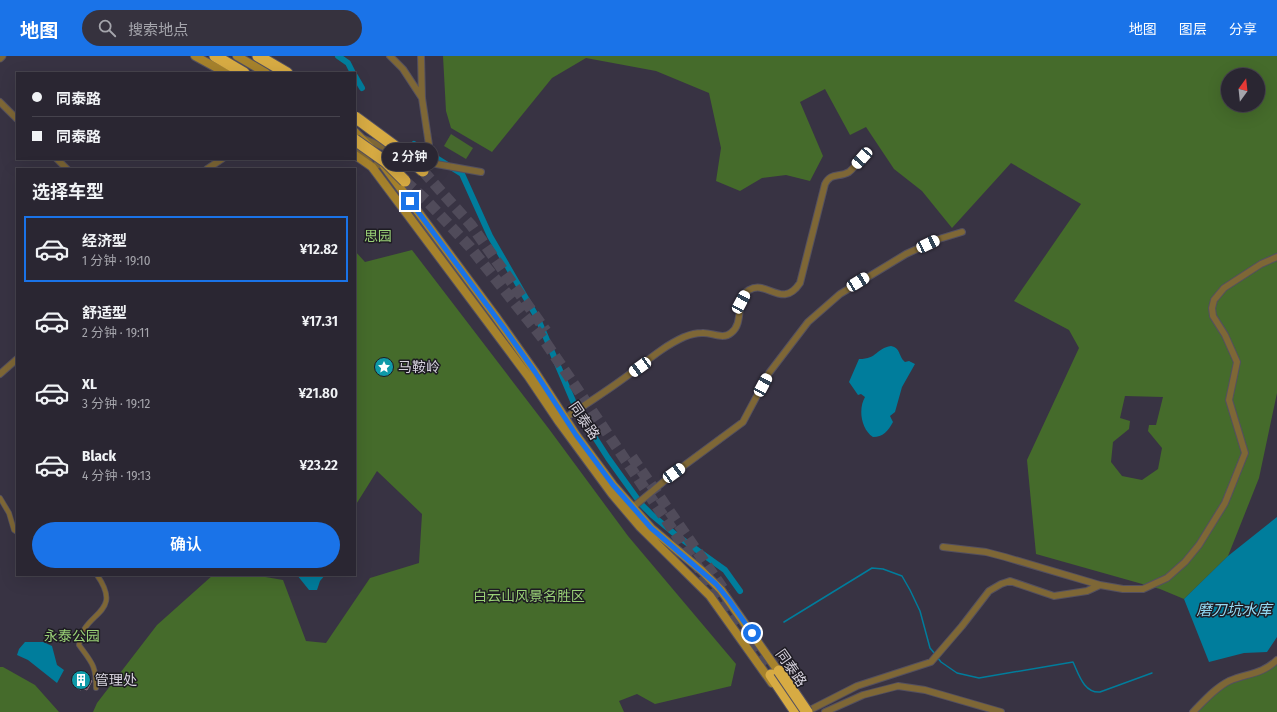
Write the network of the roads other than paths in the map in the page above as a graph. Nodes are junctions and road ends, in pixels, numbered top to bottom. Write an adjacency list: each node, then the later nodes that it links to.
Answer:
1 (2, 56): 8 (street)
2 (195, 56): 9 (main road)
3 (215, 56): 10 (highway)
4 (237, 56): 11 (main road)
5 (258, 56): 12 (highway)
6 (390, 56): 13 (street)
7 (421, 56): 13 (street)
8 (0, 58)
9 (224, 72)
10 (242, 72)
11 (264, 72)
12 (285, 72)
13 (422, 98): 25 (street)
14 (0, 102): 16 (street)
15 (356, 117): 25 (highway, bridge)
16 (16, 118)
17 (359, 139): 19 (main road); 24 (main road, 同泰路); 25 (street); 30 (highway, bridge)
18 (356, 145): 26 (street)
19 (356, 151)
20 (356, 156): 26 (main road, 同泰路)
21 (862, 158): 35 (street)
22 (58, 160): 27 (street)
23 (220, 160): 28 (street)
24 (382, 163): 26 (street); 35 (main road, 同泰路)
25 (424, 166): 29 (street)
26 (372, 167): 44 (main road, 同泰路)
27 (66, 168)
28 (208, 168)
29 (481, 172)
30 (405, 181)
31 (962, 232): 37 (street)
32 (1277, 257): 41 (street)
33 (16, 360): 34 (street)
34 (0, 374)
35 (565, 418): 37 (main road, 同泰路)
36 (0, 498): 38 (street)
37 (632, 508): 46 (main road, 同泰路)
38 (16, 531)
39 (943, 547): 41 (street)
40 (98, 576): 43 (street)
41 (1100, 585): 46 (street)
42 (1277, 660): 49 (street)
43 (96, 688)
44 (791, 712)
45 (796, 712): 46 (highway, bridge)
46 (806, 712)
47 (825, 712): 48 (street)
48 (1001, 712)
49 (1193, 712)

